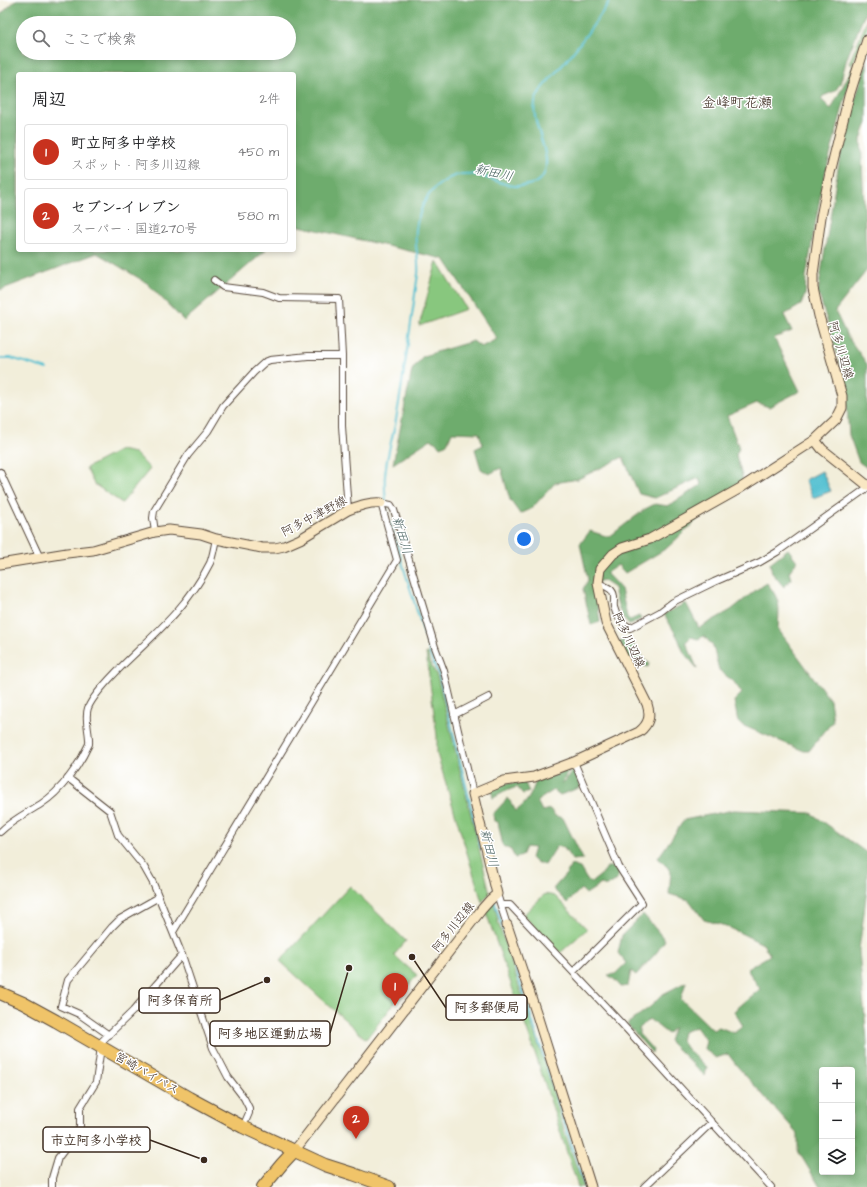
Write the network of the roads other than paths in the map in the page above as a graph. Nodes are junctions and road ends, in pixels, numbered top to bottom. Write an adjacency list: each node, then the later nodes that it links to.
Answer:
1 (867, 40): 4 (main road, 阿多川辺線)
2 (214, 280): 3 (street)
3 (342, 356): 9 (street); 10 (street)
4 (815, 440): 6 (main road); 14 (main road, 阿多川辺線)
5 (0, 472): 12 (street)
6 (867, 484)
7 (867, 488): 14 (street)
8 (384, 504): 9 (main road, 阿多中津野線); 16 (street); 25 (street)
9 (348, 510): 11 (main road, 阿多中津野線)
10 (155, 532): 11 (main road, 阿多中津野線); 12 (main road, 阿多中津野線)
11 (216, 539): 18 (street)
12 (40, 558): 13 (main road, 阿多中津野線)
13 (0, 564)
14 (598, 583): 17 (main road, 阿多川辺線)
15 (489, 697): 16 (street)
16 (454, 715): 19 (street)
17 (574, 762): 19 (main road, 阿多川辺線); 27 (street)
18 (68, 778): 20 (street); 22 (street)
19 (473, 794): 21 (main road)
20 (0, 832)
21 (495, 896): 23 (street); 33 (main road, 阿多川辺線)
22 (159, 897): 25 (street); 29 (street)
23 (501, 905): 24 (street); 27 (street)
24 (507, 925): 37 (main road)
25 (173, 932): 26 (street)
26 (182, 955): 29 (street); 32 (street)
27 (574, 972): 31 (street)
28 (0, 993): 30 (highway, 宮崎バイパス)
29 (109, 1035): 30 (street)
30 (100, 1046): 32 (highway, 宮崎バイパス); 34 (street)
31 (712, 1122): 38 (street); 39 (street)
32 (243, 1127): 33 (highway, 宮崎バイパス)
33 (295, 1150): 35 (highway); 36 (highway, 宮崎バイパス)
34 (52, 1187)
35 (263, 1187)
36 (388, 1187)
37 (591, 1187)
38 (644, 1187)
39 (771, 1187)

